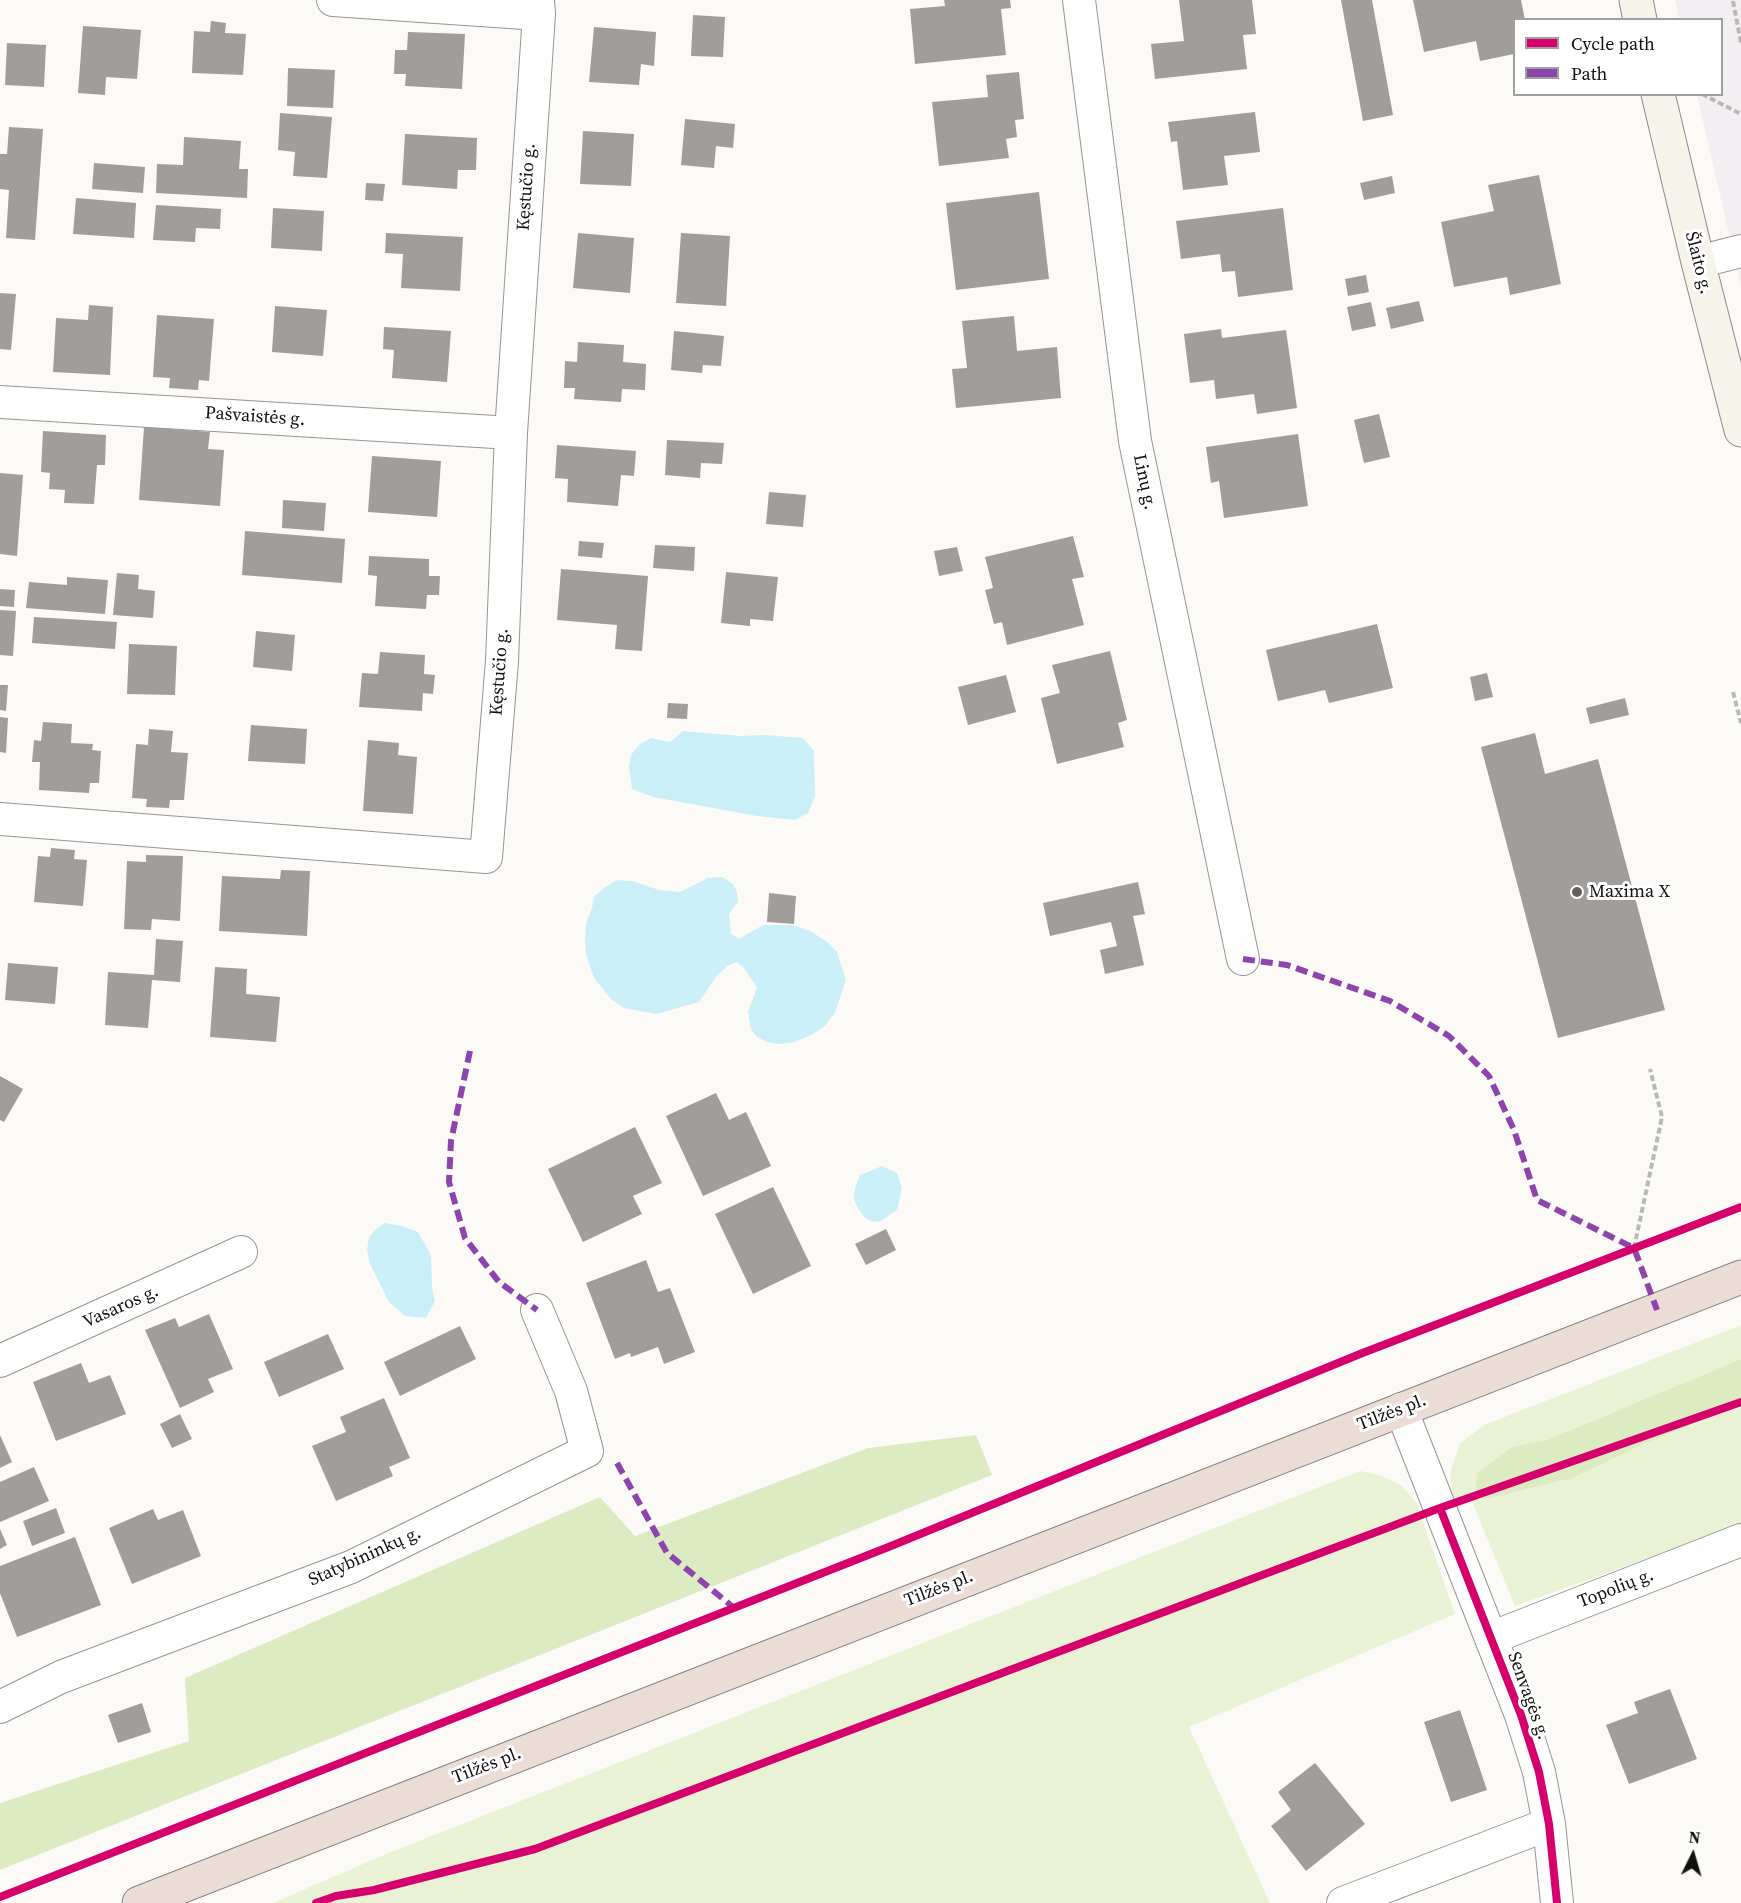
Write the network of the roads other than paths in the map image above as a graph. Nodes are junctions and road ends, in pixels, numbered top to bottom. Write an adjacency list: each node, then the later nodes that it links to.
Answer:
1 (333, 0): 4 (street)
2 (1078, 0): 13 (street, Linų g.)
3 (1636, 0): 5 (main road)
4 (539, 7): 11 (street, Kęstučio g.)
5 (1640, 18)
6 (1658, 96): 8 (main road, Šlaito g.)
7 (1741, 251): 8 (street)
8 (1698, 262): 10 (main road, Šlaito g.)
9 (0, 402): 11 (street, Pašvaistės g.)
10 (1741, 430)
11 (511, 433): 12 (street, Kęstučio g.)
12 (0, 819)
13 (1243, 959)
14 (241, 1252): 17 (street, Vasaros g.)
15 (1741, 1277): 18 (highway, Tilžės pl.)
16 (537, 1310): 21 (street, Statybininkų g.)
17 (0, 1361)
18 (1401, 1409): 20 (street, Senvagės g.); 23 (highway, Tilžės pl.)
19 (1741, 1540): 20 (street, Topolių g.)
20 (1491, 1638): 22 (street, Senvagės g.)
21 (0, 1707)
22 (1549, 1824): 24 (street); 25 (street, Senvagės g.)
23 (139, 1903)
24 (1343, 1903)
25 (1557, 1903)

